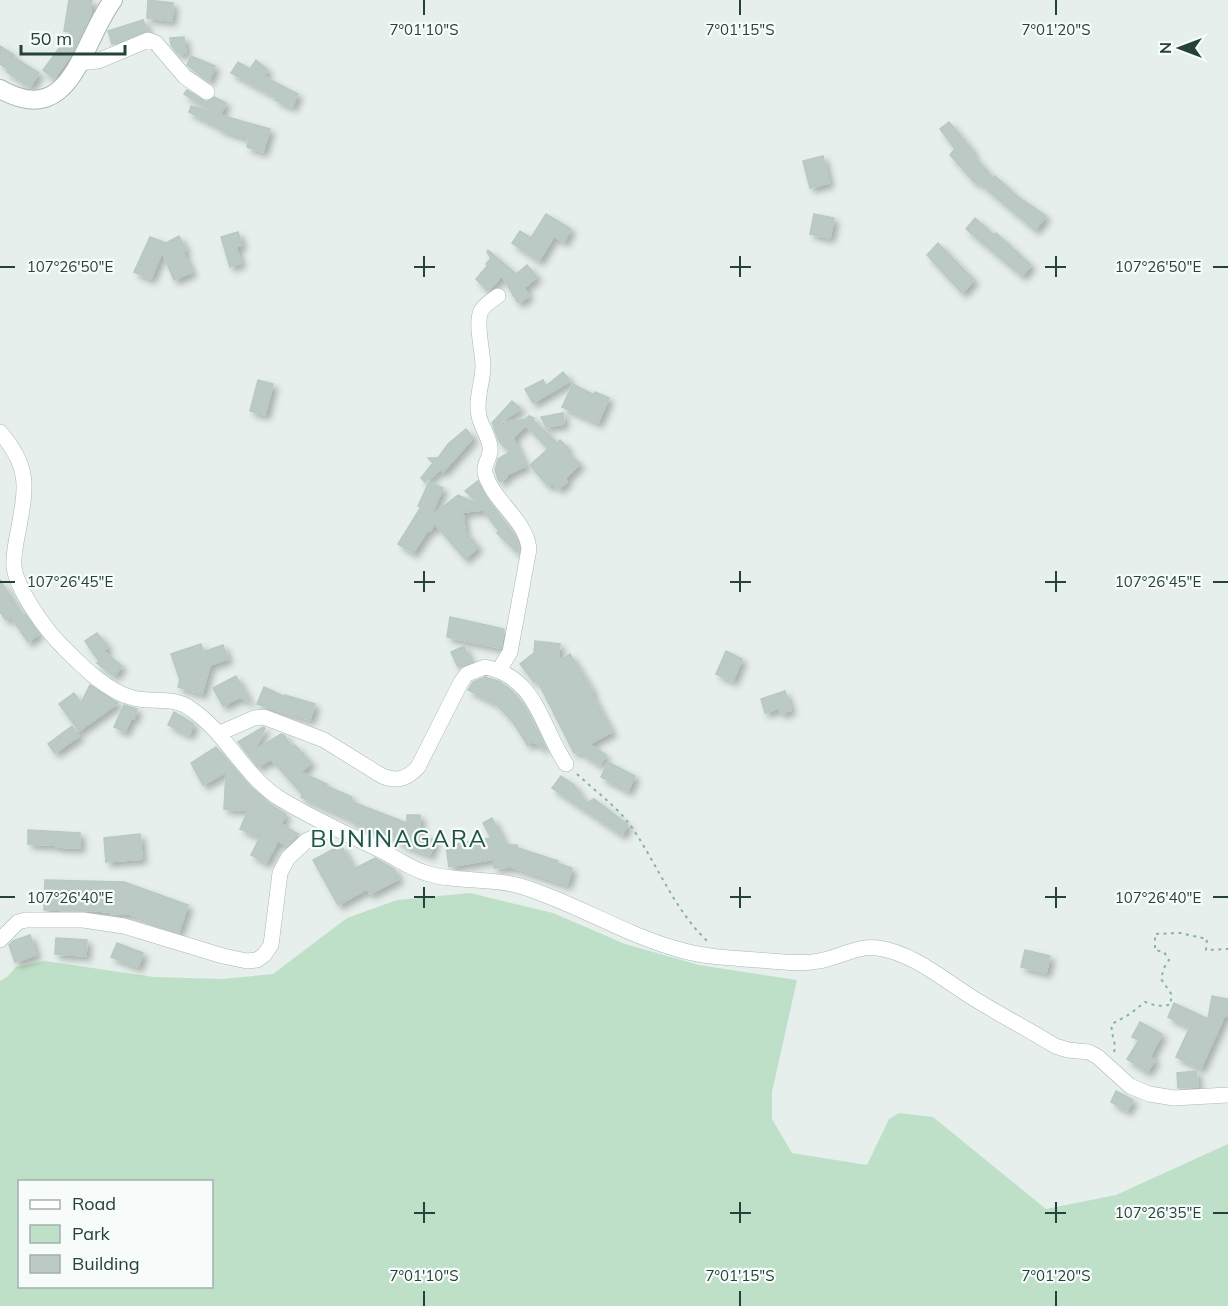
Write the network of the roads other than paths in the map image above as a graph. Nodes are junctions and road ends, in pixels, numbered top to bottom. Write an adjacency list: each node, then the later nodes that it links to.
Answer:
1 (113, 0): 2 (street)
2 (78, 63): 3 (street); 4 (street)
3 (0, 89)
4 (207, 92)
5 (498, 296): 7 (street)
6 (0, 432): 8 (street)
7 (499, 670): 8 (street); 9 (street)
8 (220, 733): 10 (street)
9 (566, 764)
10 (333, 828): 11 (street); 12 (street)
11 (0, 940)
12 (1228, 1095)

